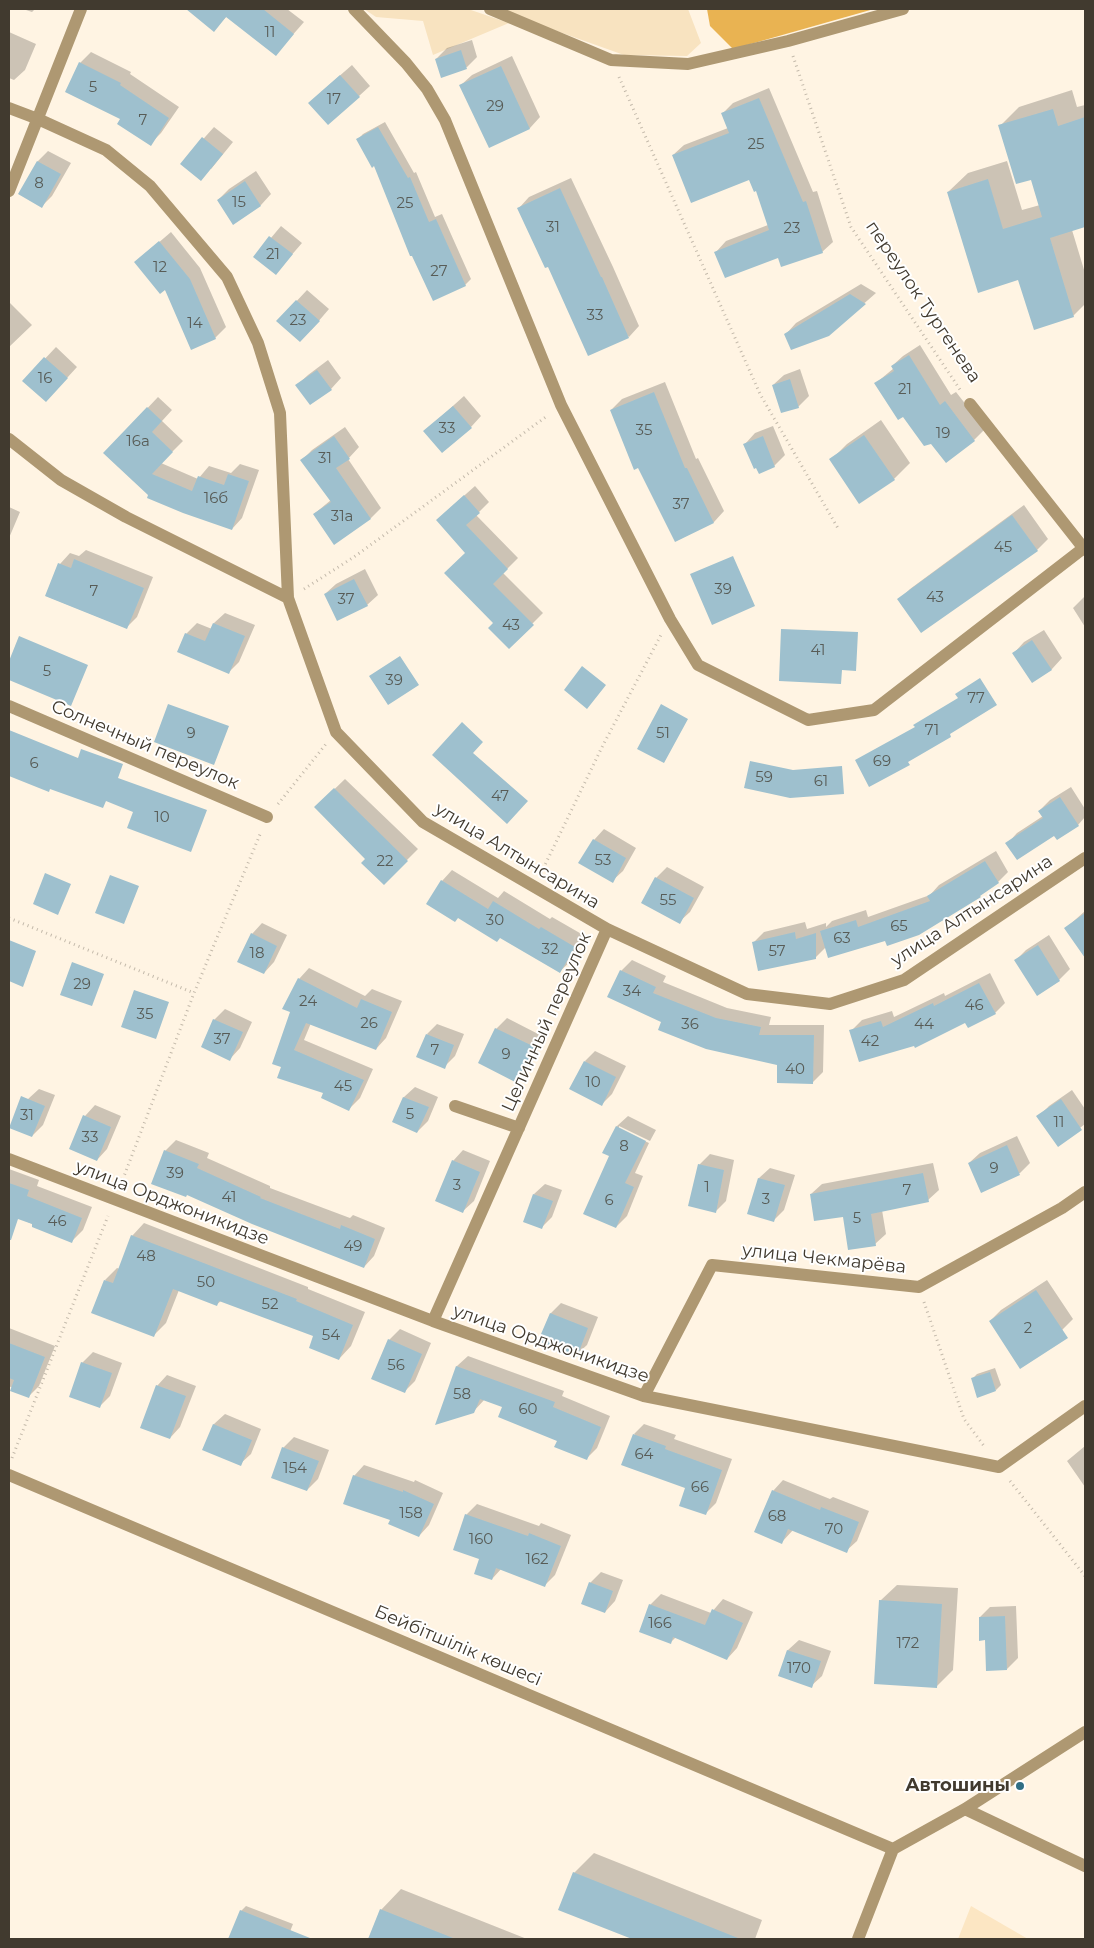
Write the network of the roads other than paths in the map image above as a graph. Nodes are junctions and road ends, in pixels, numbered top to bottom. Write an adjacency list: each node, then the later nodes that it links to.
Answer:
1 (81, 9): 6 (street)
2 (354, 9): 10 (street)
3 (490, 9): 4 (street)
4 (903, 9)
5 (9, 108): 6 (street, улица Алтынсарина)
6 (38, 119): 7 (street); 11 (street, улица Алтынсарина)
7 (9, 191)
8 (970, 404): 10 (street, переулок Тургенева)
9 (9, 439): 11 (street)
10 (1085, 549)
11 (288, 598): 15 (street, улица Алтынсарина)
12 (9, 706): 13 (street, Солнечный переулок)
13 (267, 817)
14 (1085, 858): 15 (street, улица Алтынсарина)
15 (607, 929): 17 (street, Целинный переулок)
16 (455, 1106): 17 (street, Целинный переулок)
17 (519, 1128): 20 (street, Целинный переулок)
18 (9, 1160): 20 (street, улица Орджоникидзе)
19 (1085, 1192): 21 (street, улица Чекмарёва)
20 (434, 1321): 21 (street, улица Орджоникидзе)
21 (644, 1396): 22 (street, улица Орджоникидзе)
22 (1085, 1406)
23 (9, 1475): 26 (street, Бейбітшілік көшесі)
24 (1085, 1732): 25 (street)
25 (964, 1809): 26 (street); 27 (street)
26 (893, 1849): 28 (street)
27 (1085, 1866)
28 (858, 1939)

